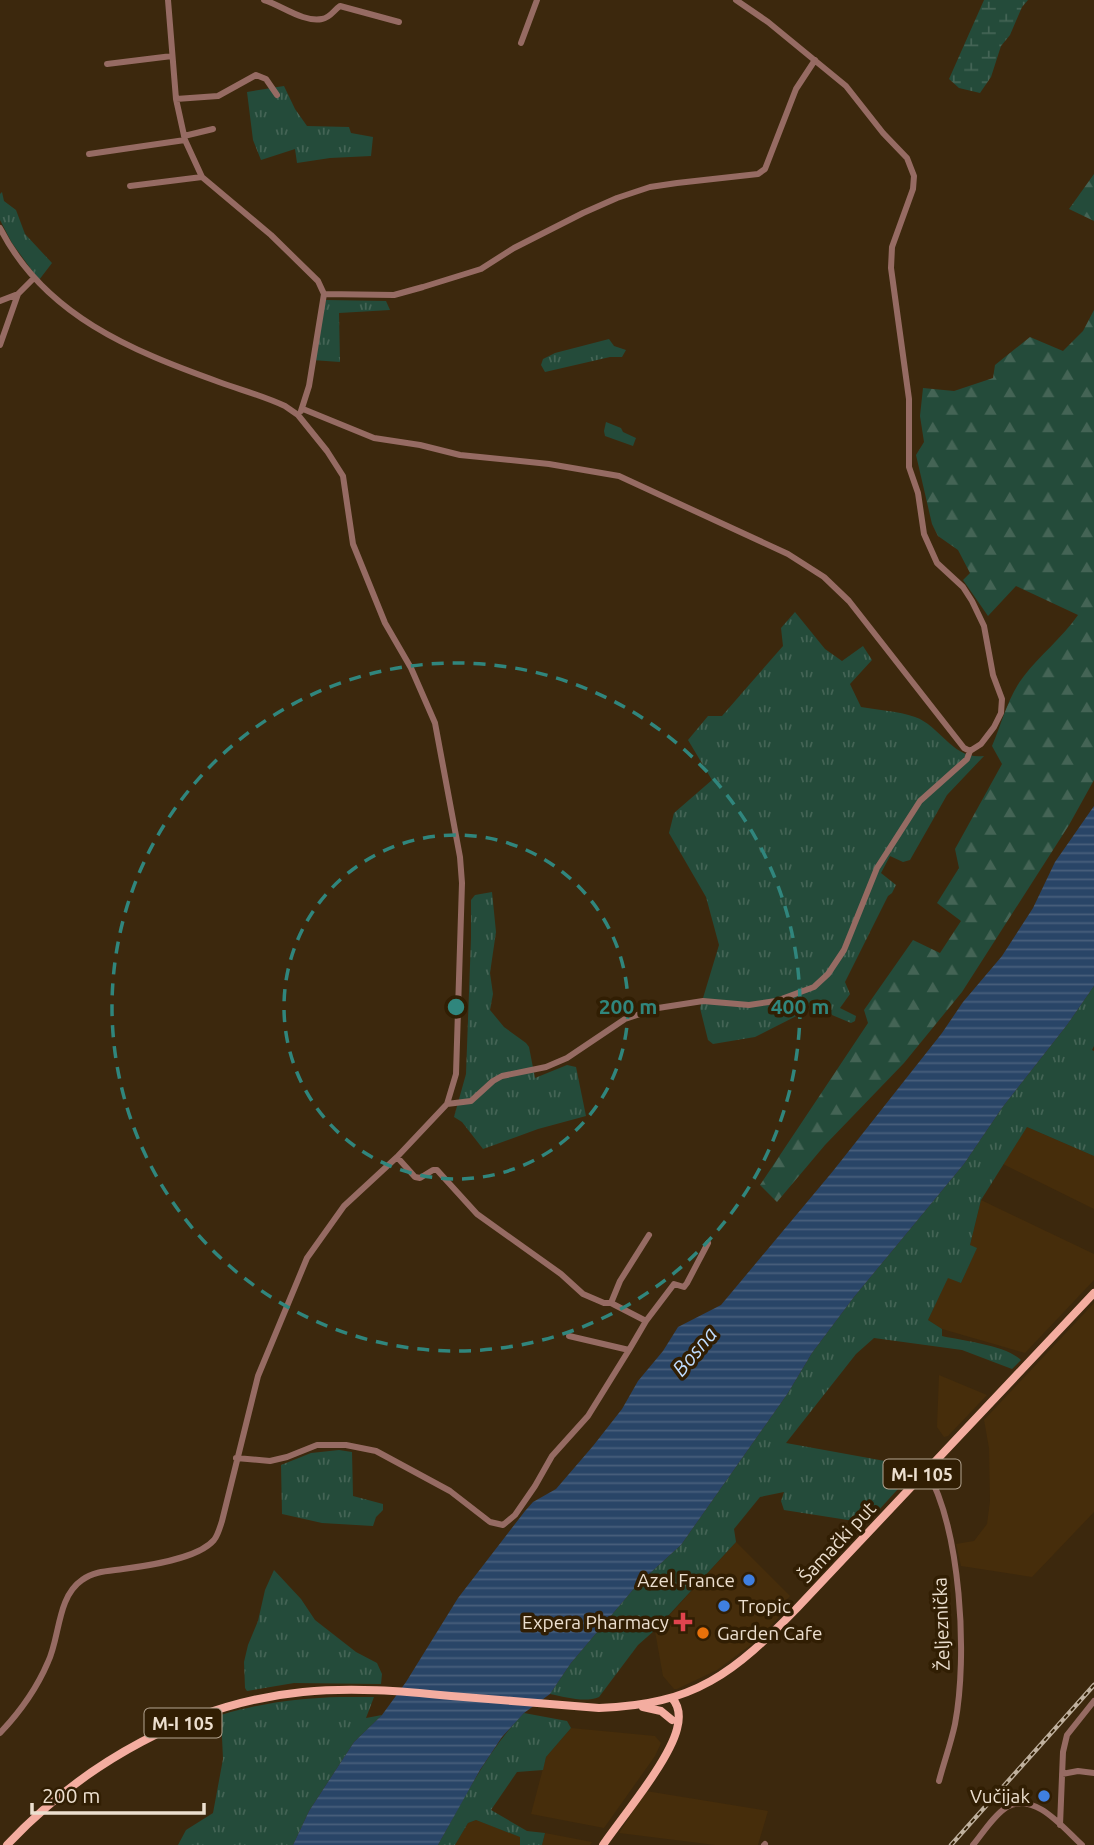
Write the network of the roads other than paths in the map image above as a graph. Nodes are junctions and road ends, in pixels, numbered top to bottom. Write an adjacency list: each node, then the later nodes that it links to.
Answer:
1 (168, 0): 7 (street)
2 (264, 0): 5 (street)
3 (537, 0): 6 (street)
4 (736, 0): 8 (street)
5 (398, 22)
6 (521, 43)
7 (172, 57): 9 (street); 11 (street)
8 (816, 60): 20 (street); 24 (street)
9 (107, 64)
10 (277, 96): 11 (street)
11 (176, 99): 13 (street)
12 (213, 128): 13 (street)
13 (185, 138): 14 (street); 15 (street)
14 (89, 154)
15 (202, 177): 16 (street); 20 (street)
16 (130, 186)
17 (0, 228): 18 (street)
18 (33, 279): 19 (street); 23 (street)
19 (18, 294): 21 (street); 22 (street)
20 (324, 294): 23 (street)
21 (0, 301)
22 (0, 345)
23 (300, 412): 24 (street); 25 (street)
24 (970, 751): 25 (street)
25 (447, 1104): 26 (street)
26 (397, 1157): 30 (street); 34 (street)
27 (649, 1235): 30 (street)
28 (708, 1243): 31 (street)
29 (1094, 1293): 35 (main road, Šamački put / M-I 105)
30 (611, 1303): 31 (street)
31 (646, 1321): 33 (street)
32 (569, 1335): 33 (street)
33 (629, 1350): 34 (street)
34 (236, 1458): 40 (street)
35 (926, 1469): 36 (main road, Šamački put / M-I 105); 44 (street, Željeznička)
36 (672, 1698): 38 (main road, M-I 105); 39 (main road); 41 (main road)
37 (1094, 1702): 43 (street)
38 (636, 1706): 39 (main road); 46 (main road, M-I 105)
39 (672, 1720): 41 (main road)
40 (0, 1733)
41 (675, 1737): 47 (main road)
42 (1094, 1773): 43 (street)
43 (1062, 1774): 45 (street)
44 (939, 1781)
45 (1060, 1825): 48 (street); 49 (street)
46 (7, 1845)
47 (603, 1845)
48 (973, 1845)
49 (1082, 1845)

